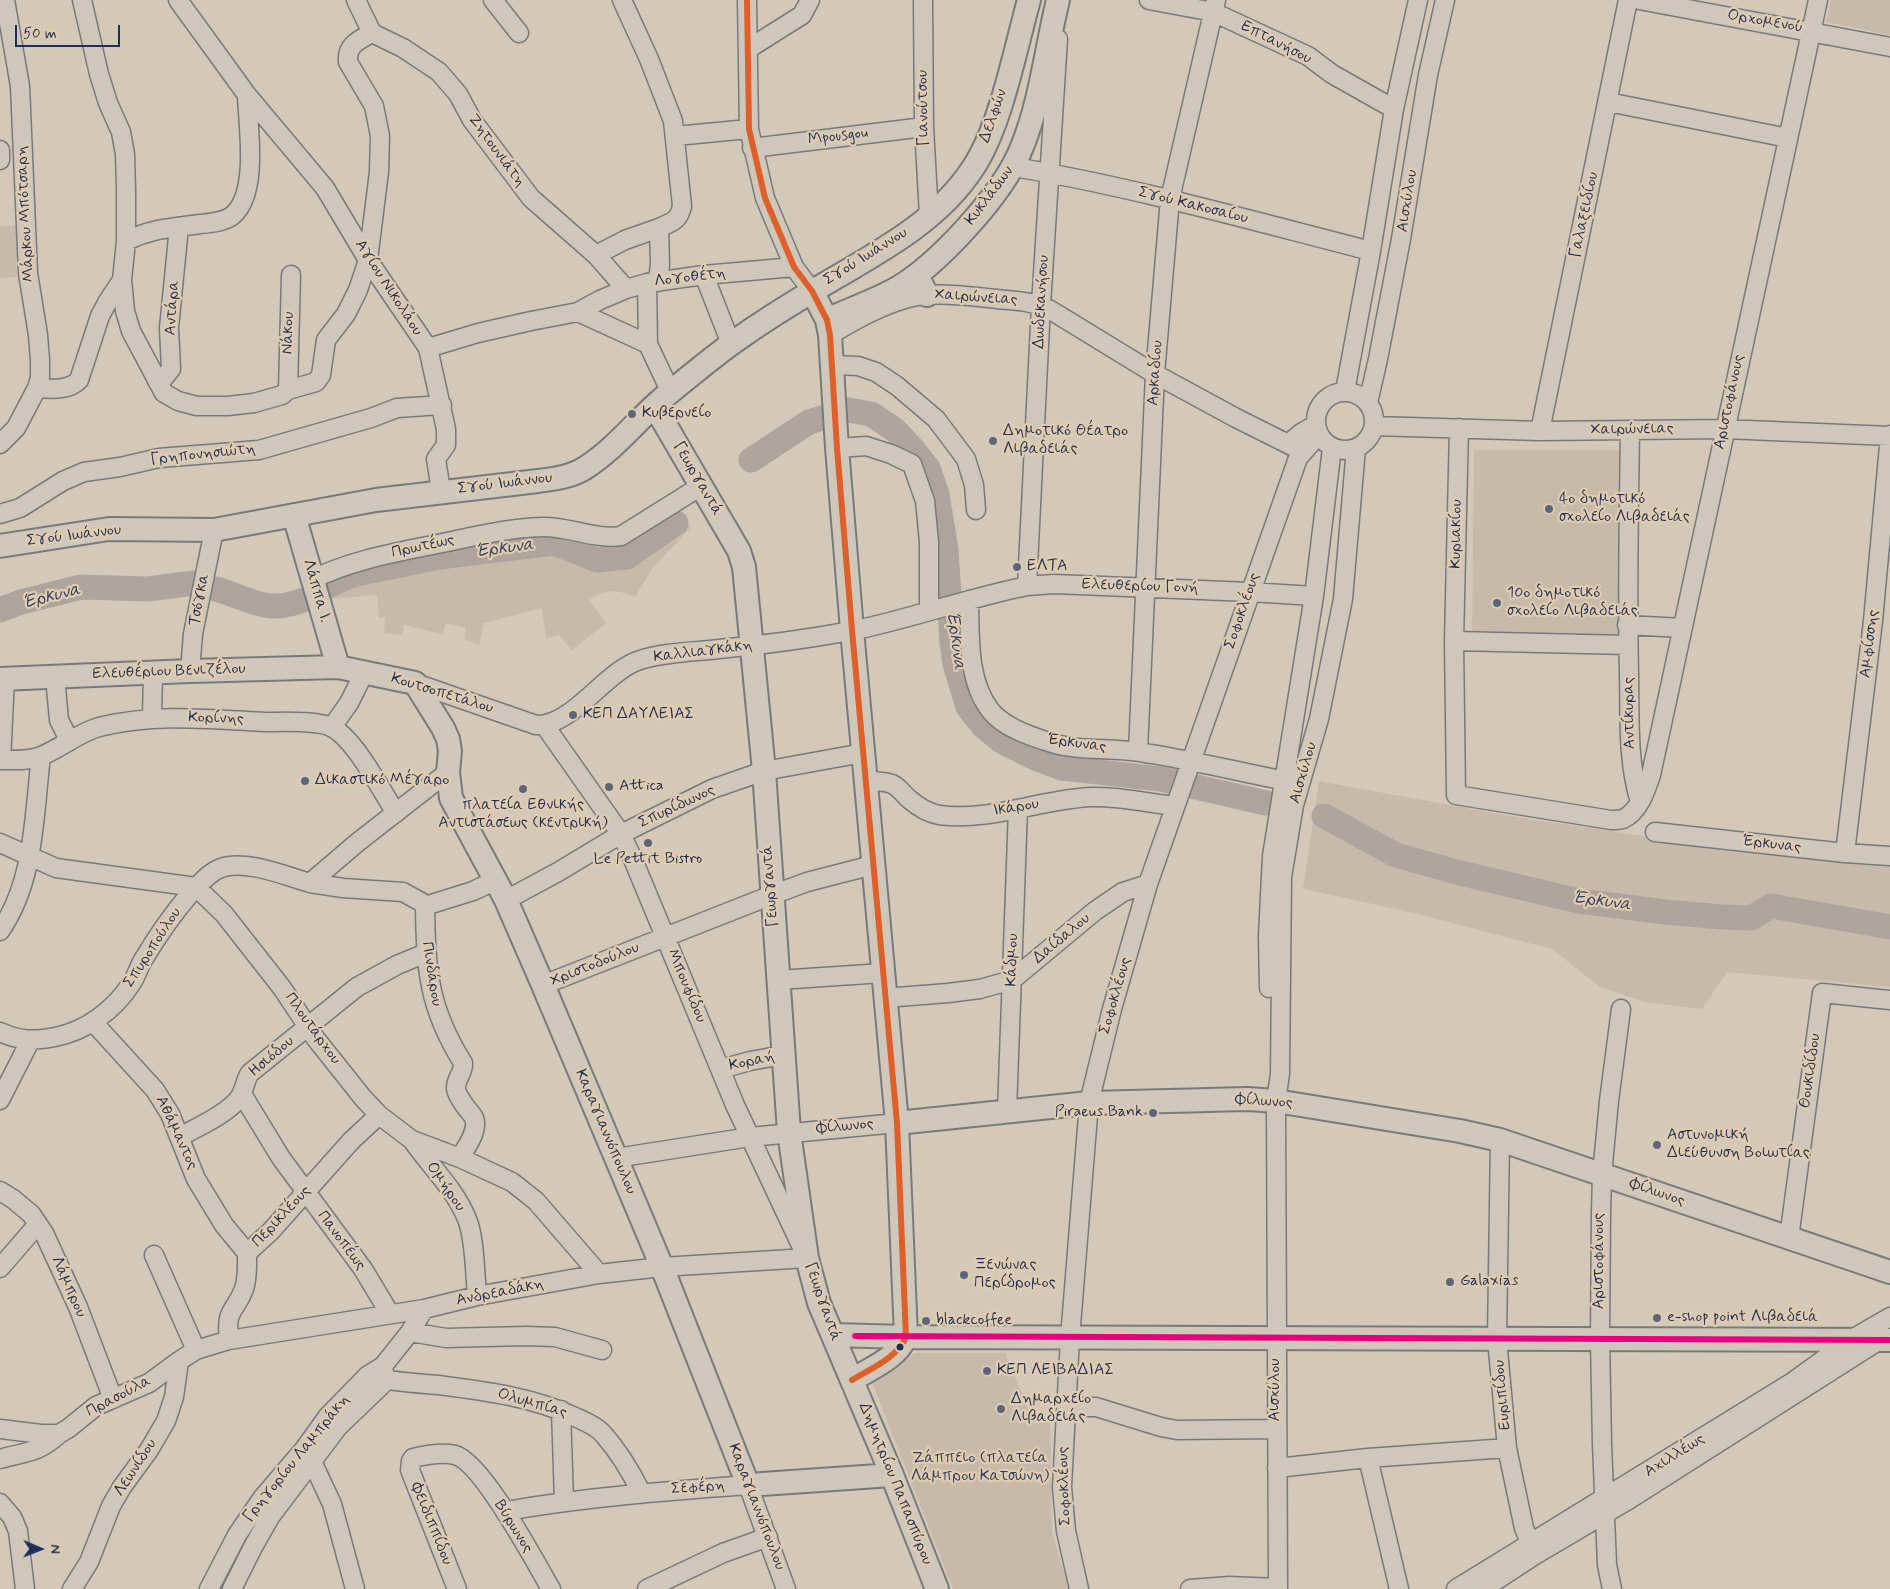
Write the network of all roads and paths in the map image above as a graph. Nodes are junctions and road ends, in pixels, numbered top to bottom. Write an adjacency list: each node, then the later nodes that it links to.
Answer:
1 (5, 0): 61 (street, Μάρκου Μπότσαρη)
2 (82, 0): 40 (street)
3 (178, 0): 24 (street, Αγίου Νικολάου)
4 (356, 0): 20 (street)
5 (493, 0): 21 (street)
6 (622, 0): 29 (street)
7 (747, 0): 23 (street)
8 (810, 0): 23 (street)
9 (922, 0): 27 (street, Γιανούτσου)
10 (1029, 0): 37 (main road, Δελφών)
11 (1149, 0): 17 (street, Επτανήσου)
12 (1418, 0): 26 (street, Αισχύλου)
13 (1445, 0): 65 (street, Αισχύλου)
14 (1628, 0): 25 (street, Γαλαξειδίου)
15 (1639, 0): 19 (street, Ορχομενού)
16 (1818, 0): 19 (street, Αριστοφάνους)
17 (1214, 6): 26 (street, Επτανήσου); 36 (street, Αρκαδίου)
18 (1056, 10): 34 (main road, Κυκλάδων); 35 (street, Δωδεκανήσου)
19 (1812, 31): 22 (street, Ορχομενού); 30 (street, Αριστοφάνους)
20 (372, 33): 42 (street, Ζητουνιάτη); 43 (street)
21 (519, 33)
22 (1890, 47)
23 (748, 49): 28 (street)
24 (248, 95): 38 (street); 43 (street, Αγίου Νικολάου)
25 (1608, 102): 30 (street); 72 (street, Γαλαξειδίου)
26 (1394, 110): 41 (street, Αισχύλου)
27 (924, 127): 31 (street, Mpousgou); 37 (street, Γιανούτσου)
28 (750, 129): 29 (street); 31 (street)
29 (676, 136): 39 (street)
30 (1788, 138): 69 (street, Αριστοφάνους)
31 (752, 148): 44 (street)
32 (0, 150): 33 (street)
33 (0, 160)
34 (1014, 167): 35 (street, Σγού Κακοσαίου); 49 (main road, Κυκλάδων)
35 (1049, 173): 36 (street, Σγού Κακοσαίου); 52 (street, Δωδεκανήσου)
36 (1170, 199): 41 (street, Σγού Κακοσαίου); 59 (street, Αρκαδίου)
37 (929, 216): 51 (main road, Σγού Ιωάννου)
38 (179, 227): 40 (street); 60 (street, Αντάρα)
39 (659, 228): 42 (street); 48 (street)
40 (126, 241): 47 (street)
41 (1371, 251): 63 (street, Αισχύλου)
42 (596, 255): 50 (street, Ζητουνιάτη)
43 (368, 260): 57 (street, Αγίου Νικολάου); 62 (street)
44 (794, 268): 46 (street, Λογοθέτη); 51 (street)
45 (291, 275): 62 (street, Νάκου)
46 (704, 275): 48 (street, Λογοθέτη); 56 (street)
47 (122, 280): 60 (street); 61 (street)
48 (652, 283): 50 (street); 55 (street, Λογοθέτη)
49 (922, 285): 52 (street, Χαιρώνειας); 54 (main road, Κυκλάδων)
50 (626, 289): 53 (street, Αγίου Νικολάου)
51 (812, 291): 54 (main road); 56 (main road, Σγού Ιωάννου)
52 (1041, 305): 59 (street, Χαιρώνειας); 87 (street, Δωδεκανήσου)
53 (578, 312): 55 (street); 57 (street, Αγίου Νικολάου)
54 (828, 328): 58 (main road)
55 (648, 344): 64 (street)
56 (731, 344): 64 (main road, Σγού Ιωάννου)
57 (428, 348): 66 (street)
58 (832, 365): 75 (main road); 81 (street)
59 (1155, 374): 76 (street, Χαιρώνειας); 88 (street, Αρκαδίου)
60 (157, 381): 62 (street)
61 (37, 388): 74 (street, Μάρκου Μπότσαρη)
62 (288, 390)
63 (1345, 391): 65 (street); 70 (street)
64 (663, 400): 79 (main road, Γεωργαντά); 80 (main road, Σγού Ιωάννου)
65 (1368, 402): 67 (street)
66 (442, 405): 80 (street); 82 (street, Γρηπονησιώτη)
67 (1374, 426): 68 (street, Χαιρώνειας); 78 (street)
68 (1459, 428): 72 (street, Χαιρώνειας); 96 (street, Κυριακίου)
69 (1724, 429): 71 (street, Χαιρώνειας); 73 (street, Χαιρώνειας); 94 (street, Αριστοφάνους)
70 (1317, 430): 76 (street); 77 (street)
71 (1630, 430): 72 (street, Χαιρώνειας); 93 (street, Αντίκυρας)
72 (1540, 431)
73 (1890, 435): 127 (street, Αμφίσσης)
74 (0, 444)
75 (837, 448): 92 (street); 95 (main road)
76 (1295, 448): 89 (street, Σοφοκλέους)
77 (1332, 448): 78 (street); 90 (street, Αισχύλου)
78 (1356, 448): 118 (street, Αισχύλου)
79 (701, 486): 86 (street, Πρωτέως); 98 (main road, Γεωργαντά)
80 (442, 491): 83 (main road, Σγού Ιωάννου)
81 (976, 510)
82 (0, 514)
83 (294, 515): 84 (main road, Σγού Ιωάννου); 86 (main road, Λάππα Ι.)
84 (214, 530): 85 (main road, Σγού Ιωάννου); 100 (street, Τσόγκα)
85 (0, 546)
86 (313, 579): 99 (main road, Λάππα Ι.)
87 (1027, 586): 88 (street, Ελευθερίου Γονή); 91 (street, Ελευθερίου Γονή)
88 (1144, 588): 89 (street, Ελευθερίου Γονή); 110 (street, Αρκαδίου)
89 (1250, 592): 90 (street, Ελευθερίου Γονή); 114 (street, Σοφοκλέους)
90 (1314, 596): 118 (street, Αισχύλου)
91 (964, 601): 92 (street, Ελευθερίου Γονή); 110 (street, Έρκυνας)
92 (929, 611): 95 (street, Ελευθερίου Γονή)
93 (1627, 625): 94 (street); 97 (street, Αντίκυρας)
94 (1683, 628): 119 (street, Αριστοφάνους)
95 (852, 630): 98 (street, Καλλιαγκάκη); 111 (main road)
96 (1454, 641): 97 (street); 119 (street, Κυριακίου)
97 (1628, 645): 119 (street, Αντίκυρας)
98 (752, 646): 107 (street, Καλλιαγκάκη); 115 (main road, Γεωργαντά)
99 (338, 667): 100 (main road, Ελευθέριου Βενιζέλου); 101 (main road, Κουτσοπετάλου)
100 (190, 671): 102 (main road, Ελευθέριου Βενιζέλου)
101 (365, 671): 105 (main road, Κουτσοπετάλου); 108 (street)
102 (154, 672): 103 (main road, Ελευθέριου Βενιζέλου); 106 (street)
103 (55, 677): 104 (main road, Ελευθέριου Βενιζέλου); 109 (street)
104 (3, 679): 113 (street)
105 (415, 683): 107 (street, Κουτσοπετάλου); 116 (main road, Καραγιαννόπουλου)
106 (152, 718): 108 (street, Κορίνης); 109 (street, Κορίνης)
107 (545, 726): 124 (street, Μπουφίδου)
108 (332, 727): 122 (street)
109 (69, 740): 112 (street, Κορίνης)
110 (1138, 752): 114 (street, Έρκυνας)
111 (863, 753): 115 (street, Σπυρίδωνος); 117 (main road)
112 (41, 756): 113 (street, Κορίνης); 126 (street)
113 (0, 760)
114 (1190, 762): 118 (street, Έρκυνας); 120 (street, Σοφοκλέους)
115 (764, 771): 124 (street, Σπυρίδωνος); 134 (main road, Γεωργαντά)
116 (448, 772): 122 (street); 133 (main road, Καραγιαννόπουλου)
117 (865, 781): 121 (street, Ικάρου); 129 (main road)
118 (1292, 782): 154 (street, Αισχύλου)
119 (1640, 802)
120 (1177, 803): 121 (street, Ικάρου); 131 (street, Σοφοκλέους)
121 (1018, 810): 141 (street, Κάδμου)
122 (396, 813): 130 (street)
123 (1655, 832): 127 (street, Έρκυνας)
124 (621, 834): 133 (street, Σπυρίδωνος); 137 (street, Μπουφίδου)
125 (0, 843): 126 (street)
126 (29, 853): 132 (street); 136 (street)
127 (1845, 853): 128 (street, Έρκυνας)
128 (1890, 856)
129 (873, 864): 134 (street, Χριστοδούλου); 139 (main road)
130 (310, 883): 132 (street, Σπυροπούλου); 135 (street, Σπυροπούλου)
131 (1148, 884): 141 (street, Δαίδαλου); 155 (street, Σοφοκλέους)
132 (196, 887): 146 (street, Σπυροπούλου); 147 (street, Πλουτάρχου)
133 (500, 890): 135 (street); 142 (main road, Καραγιαννόπουλου)
134 (772, 895): 137 (street, Χριστοδούλου); 140 (main road, Γεωργαντά)
135 (425, 906): 138 (street, Πινδάρου)
136 (0, 931)
137 (665, 937): 142 (street, Χριστοδούλου); 151 (street, Μπουφίδου)
138 (426, 953): 147 (street, Ησιόδου); 164 (street, Πινδάρου)
139 (882, 973): 140 (street); 143 (main road)
140 (778, 980): 150 (main road, Γεωργαντά)
141 (1012, 980): 143 (street, Δαίδαλου); 156 (street, Κάδμου)
142 (543, 985): 165 (main road, Καραγιαννόπουλου)
143 (885, 998): 158 (main road)
144 (1890, 1000): 170 (street, Θουκιδίδου)
145 (1621, 1009): 166 (street, Αριστοφάνους)
146 (93, 1022): 149 (street, Σπυροπούλου); 160 (street, Αθάμαντος)
147 (308, 1026): 152 (street, Ησιόδου); 157 (street, Πλουτάρχου)
148 (0, 1032): 149 (street, Σπυροπούλου)
149 (30, 1041): 153 (street)
150 (783, 1056): 151 (street, Κοραή); 159 (main road, Γεωργαντά)
151 (721, 1069): 161 (street, Μπουφίδου)
152 (242, 1094): 160 (street, Ησιόδου); 168 (street, Πανοπέως)
153 (0, 1100)
154 (1276, 1101): 155 (main road, Φίλωνος); 163 (main road, Φίλωνος); 186 (street, Αισχύλου)
155 (1089, 1103): 156 (main road, Φίλωνος); 185 (street, Σοφοκλέους)
156 (1007, 1112): 158 (main road, Φίλωνος)
157 (379, 1115): 162 (street, Πλουτάρχου); 168 (street, Περικλέους)
158 (897, 1123): 159 (street, Φίλωνος); 184 (main road)
159 (789, 1132): 161 (street, Φίλωνος); 173 (main road, Γεωργαντά)
160 (179, 1137): 171 (street, Αθάμαντος)
161 (750, 1137): 165 (street, Φίλωνος); 173 (street, Μπουφίδου)
162 (412, 1140): 164 (street, Πλουτάρχου); 178 (street, Ομήρου)
163 (1500, 1140): 166 (main road, Φίλωνος); 187 (street, Ευριπίδου)
164 (460, 1158): 177 (street, Πλουτάρχου)
165 (616, 1158): 174 (main road, Καραγιαννόπουλου)
166 (1602, 1175): 170 (main road, Φίλωνος); 189 (street, Αριστοφάνους)
167 (0, 1191): 169 (street, Λάμπρου)
168 (306, 1194): 171 (street, Περικλέους); 180 (street, Πανοπέως)
169 (38, 1224): 175 (street); 198 (street, Λάμπρου)
170 (1789, 1238): 176 (main road, Φίλωνος)
171 (247, 1253): 191 (street, Περικλέους)
172 (154, 1255): 192 (street)
173 (807, 1258): 174 (street, Ανδρεαδάκη); 183 (main road, Γεωργαντά)
174 (662, 1267): 177 (street, Ανδρεαδάκη); 211 (main road, Καραγιαννόπουλου)
175 (0, 1268)
176 (1890, 1272)
177 (599, 1274): 178 (street, Ανδρεαδάκη)
178 (477, 1296): 179 (street, Ανδρεαδάκη)
179 (424, 1309): 180 (street, Ανδρεαδάκη); 182 (street, Γρηγορίου Λαμπράκη)
180 (390, 1314): 191 (street, Ανδρεαδάκη)
181 (1890, 1317): 190 (street, Αχιλλέως)
182 (410, 1332): 193 (street); 195 (street, Γρηγορίου Λαμπράκη)
183 (833, 1335): 184 (main road); 197 (main road, Γεωργαντά)
184 (906, 1337): 185 (main road); 197 (main road)
185 (1070, 1338): 186 (main road); 199 (street, Σοφοκλέους)
186 (1276, 1338): 187 (main road); 202 (street, Αισχύλου)
187 (1497, 1338): 189 (main road); 204 (street, Ευριπίδου)
188 (1887, 1338): 190 (main road); 215 (street, Αχιλλέως)
189 (1600, 1339): 190 (main road); 215 (street, Αριστοφάνους)
190 (1852, 1339): 215 (street, Αχιλλέως)
191 (229, 1340): 192 (street, Ανδρεαδάκη)
192 (196, 1350): 194 (street)
193 (602, 1350)
194 (179, 1361): 198 (street, Πρασούλα); 221 (street, Λεωνίδου)
195 (384, 1374): 196 (street, Ολυμπίας); 200 (street, Ολυμπίας); 205 (street, Γρηγορίου Λαμπράκη)
196 (367, 1376): 205 (street, Γρηγορίου Λαμπράκη)
197 (852, 1380): 210 (main road, Δημητρίου Παπασπύρου)
198 (113, 1399): 203 (street, Πρασούλα)
199 (1066, 1407): 202 (street); 230 (street, Σοφοκλέους)
200 (561, 1410): 212 (street, Ολυμπίας); 213 (street)
201 (0, 1429): 203 (street)
202 (1276, 1429): 209 (street, Αισχύλου)
203 (59, 1434): 208 (street, Πρασούλα)
204 (1507, 1448): 207 (street); 218 (street, Ευριπίδου)
205 (309, 1455): 222 (street, Γρηγορίου Λαμπράκη); 223 (street, Γρηγορίου Λαμπράκη); 224 (street)
206 (413, 1458): 216 (street, Βύρωνος); 225 (street, Φειδιππίδου)
207 (1368, 1458): 209 (street); 232 (street)
208 (0, 1459)
209 (1277, 1468): 219 (street, Αισχύλου)
210 (892, 1475): 211 (main road, Σεφέρη); 229 (main road, Δημητρίου Παπασπύρου)
211 (748, 1485): 212 (street, Σεφέρη); 217 (street, Καραγιαννόπουλου)
212 (641, 1492): 213 (street, Σεφέρη)
213 (564, 1501): 216 (street, Σεφέρη)
214 (0, 1503): 220 (street)
215 (1605, 1507): 218 (street, Αχιλλέως); 235 (street, Αριστοφάνους)
216 (506, 1511): 226 (street, Βύρωνος)
217 (768, 1537): 227 (street); 228 (street, Καραγιαννόπουλου)
218 (1532, 1550): 233 (street, Αχιλλέως); 234 (street, Αχιλλέως)
219 (1278, 1588): 231 (street)
220 (25, 1589)
221 (72, 1589)
222 (209, 1589)
223 (232, 1589)
224 (355, 1589)
225 (457, 1589)
226 (551, 1589)
227 (647, 1589)
228 (786, 1589)
229 (937, 1589)
230 (1079, 1589)
231 (1190, 1589)
232 (1399, 1589)
233 (1456, 1589)
234 (1483, 1589)
235 (1612, 1589)

